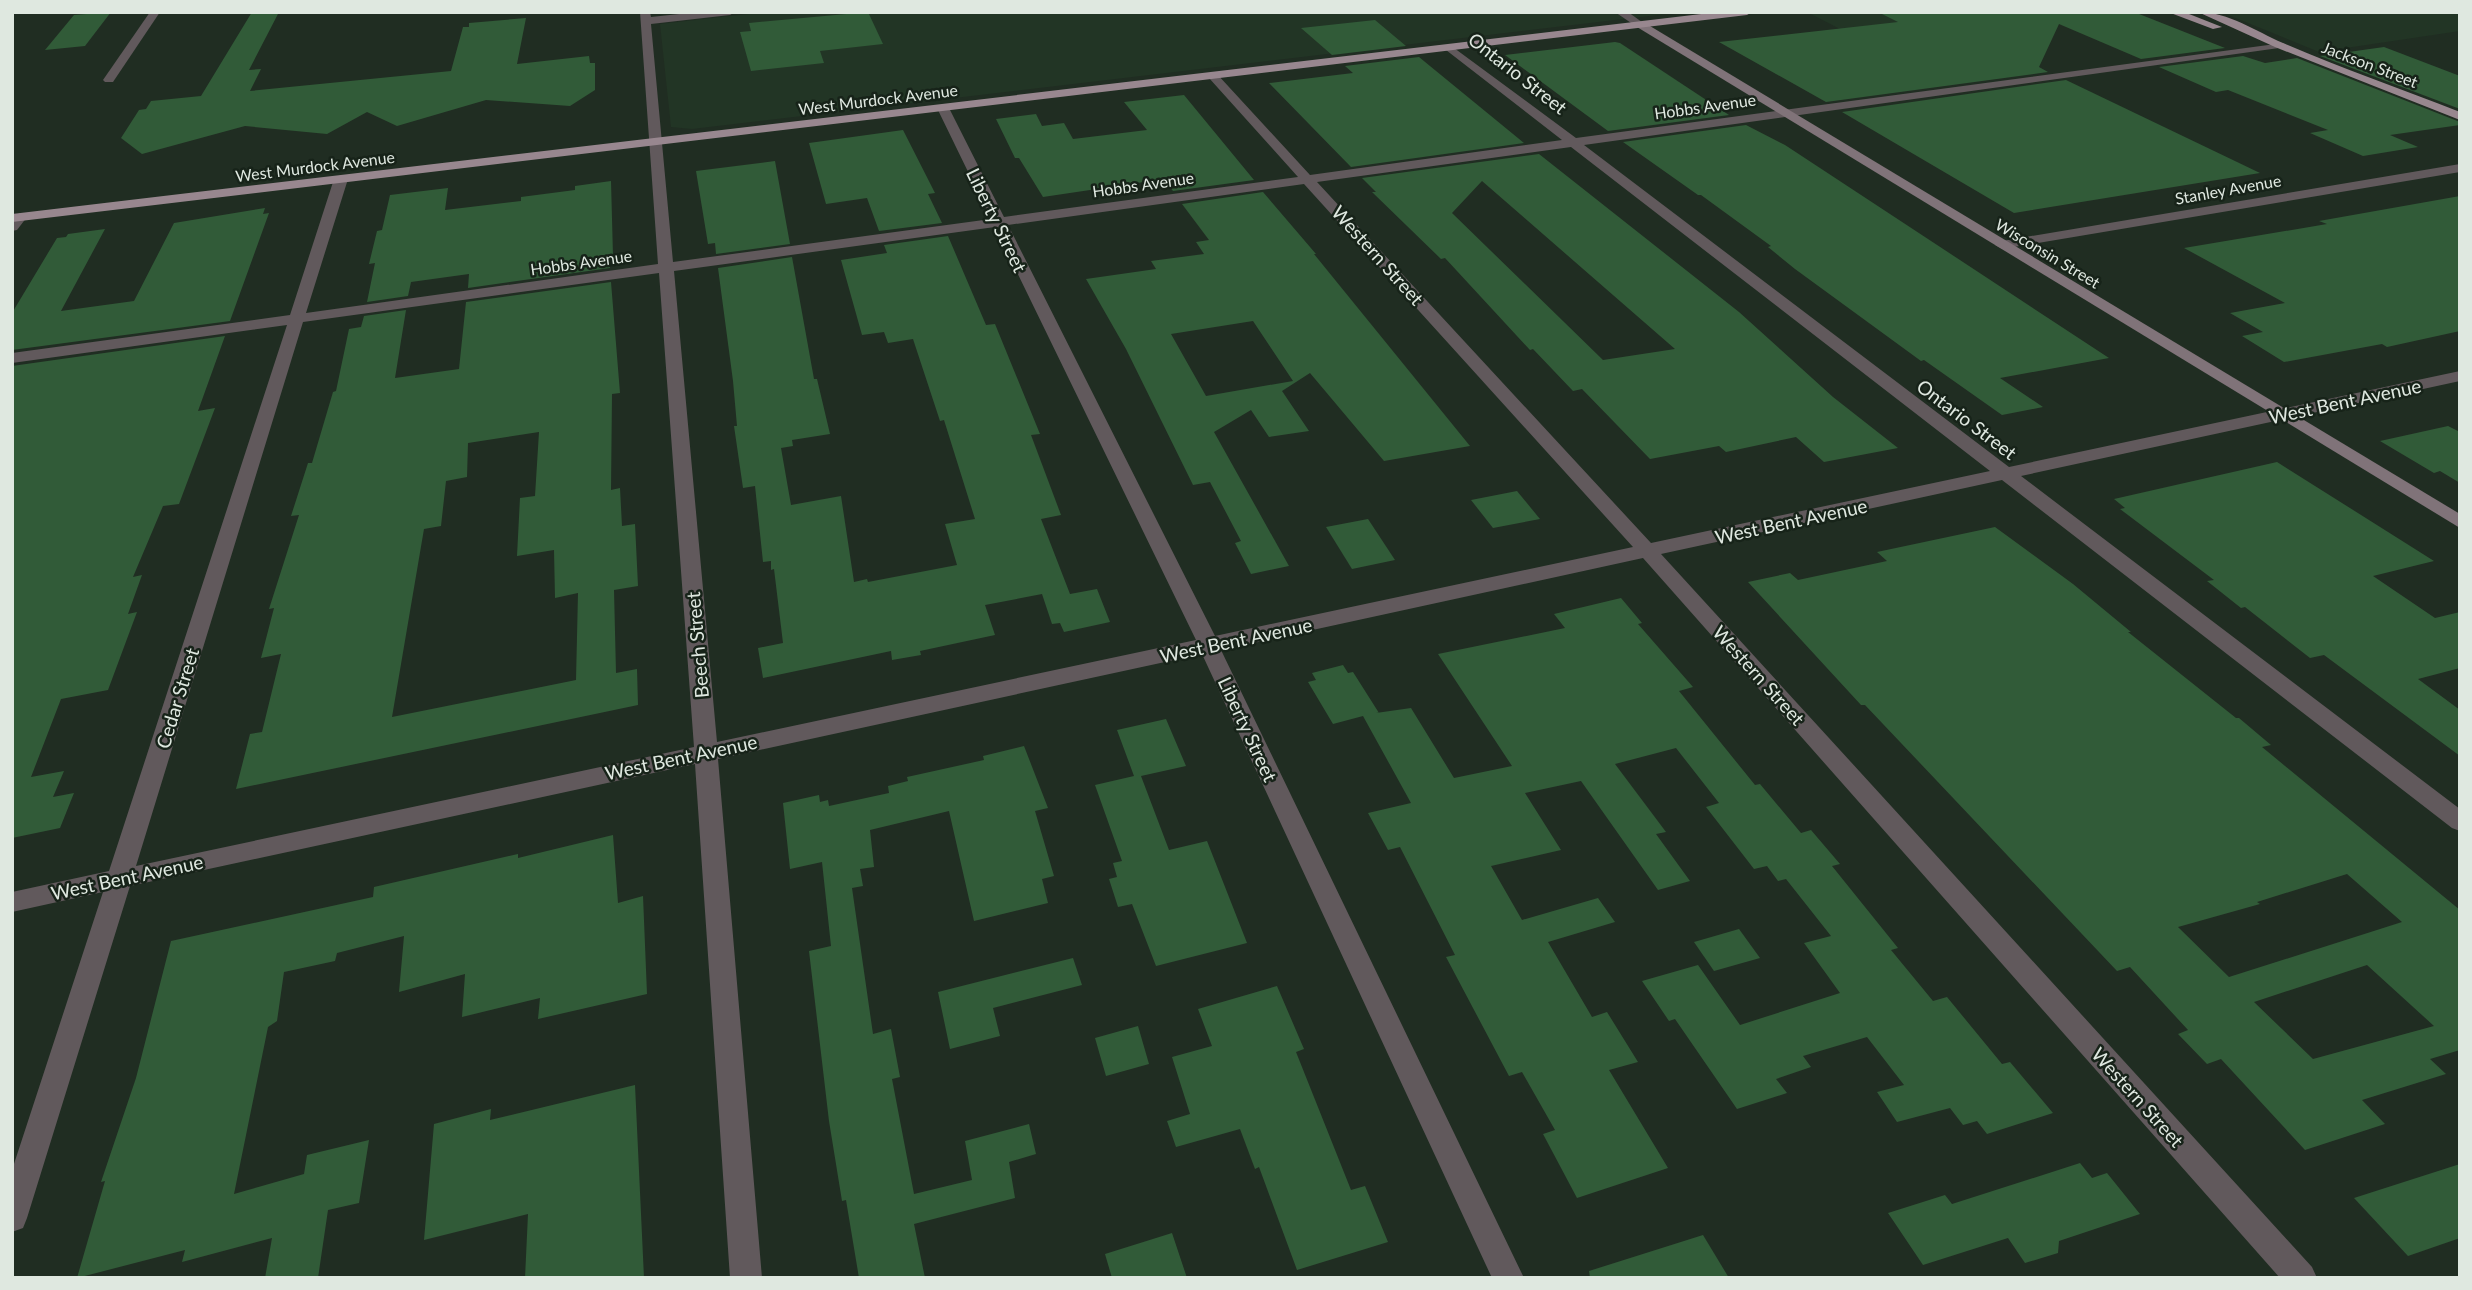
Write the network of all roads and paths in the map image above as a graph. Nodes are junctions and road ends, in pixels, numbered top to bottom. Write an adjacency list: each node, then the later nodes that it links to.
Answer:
1 (155, 12): 12 (street)
2 (730, 12): 7 (street)
3 (1620, 12): 8 (street, Wisconsin Street)
4 (1747, 12): 8 (main road, West Murdock Avenue)
5 (2173, 12): 9 (main road, Jackson Street)
6 (2203, 12): 9 (main road, Jackson Street)
7 (645, 17): 17 (street, Beech Street)
8 (1641, 25): 10 (main road, West Murdock Avenue); 14 (street, Wisconsin Street)
9 (2274, 43): 14 (street, Hobbs Avenue); 15 (main road, Jackson Street)
10 (1450, 48): 11 (main road, West Murdock Avenue); 16 (street, Ontario Street)
11 (1213, 76): 13 (main road, West Murdock Avenue); 19 (street, Western Street)
12 (109, 80)
13 (943, 108): 17 (main road, West Murdock Avenue); 22 (street, Liberty Street)
14 (1786, 112): 16 (street, Hobbs Avenue); 23 (street, Wisconsin Street)
15 (2460, 116)
16 (1572, 141): 19 (street, Hobbs Avenue); 29 (street, Ontario Street)
17 (656, 142): 20 (main road, West Murdock Avenue); 24 (street, Beech Street)
18 (2460, 168): 23 (street, Stanley Avenue)
19 (1308, 178): 22 (street, Hobbs Avenue); 31 (street, Western Street)
20 (341, 179): 21 (main road, West Murdock Avenue); 25 (street, Cedar Street)
21 (15, 221)
22 (998, 222): 24 (street, Hobbs Avenue); 32 (street, Liberty Street)
23 (2002, 245): 28 (street, Wisconsin Street)
24 (665, 268): 25 (street, Hobbs Avenue); 33 (street, Beech Street)
25 (295, 319): 26 (street, Hobbs Avenue); 35 (street, Cedar Street)
26 (12, 359)
27 (2460, 376): 28 (street, West Bent Avenue)
28 (2284, 414): 29 (street, West Bent Avenue); 30 (street, Wisconsin Street)
29 (2005, 475): 31 (street, West Bent Avenue); 34 (street, Ontario Street)
30 (2460, 522)
31 (1648, 552): 32 (street, West Bent Avenue); 40 (street, Western Street)
32 (1209, 646): 33 (street, West Bent Avenue); 39 (street, Liberty Street)
33 (706, 751): 35 (street, West Bent Avenue); 38 (street, Beech Street)
34 (2460, 822)
35 (121, 878): 36 (street, West Bent Avenue); 37 (street, Cedar Street)
36 (12, 902)
37 (12, 1217)
38 (746, 1278)
39 (1508, 1278)
40 (2301, 1278)

